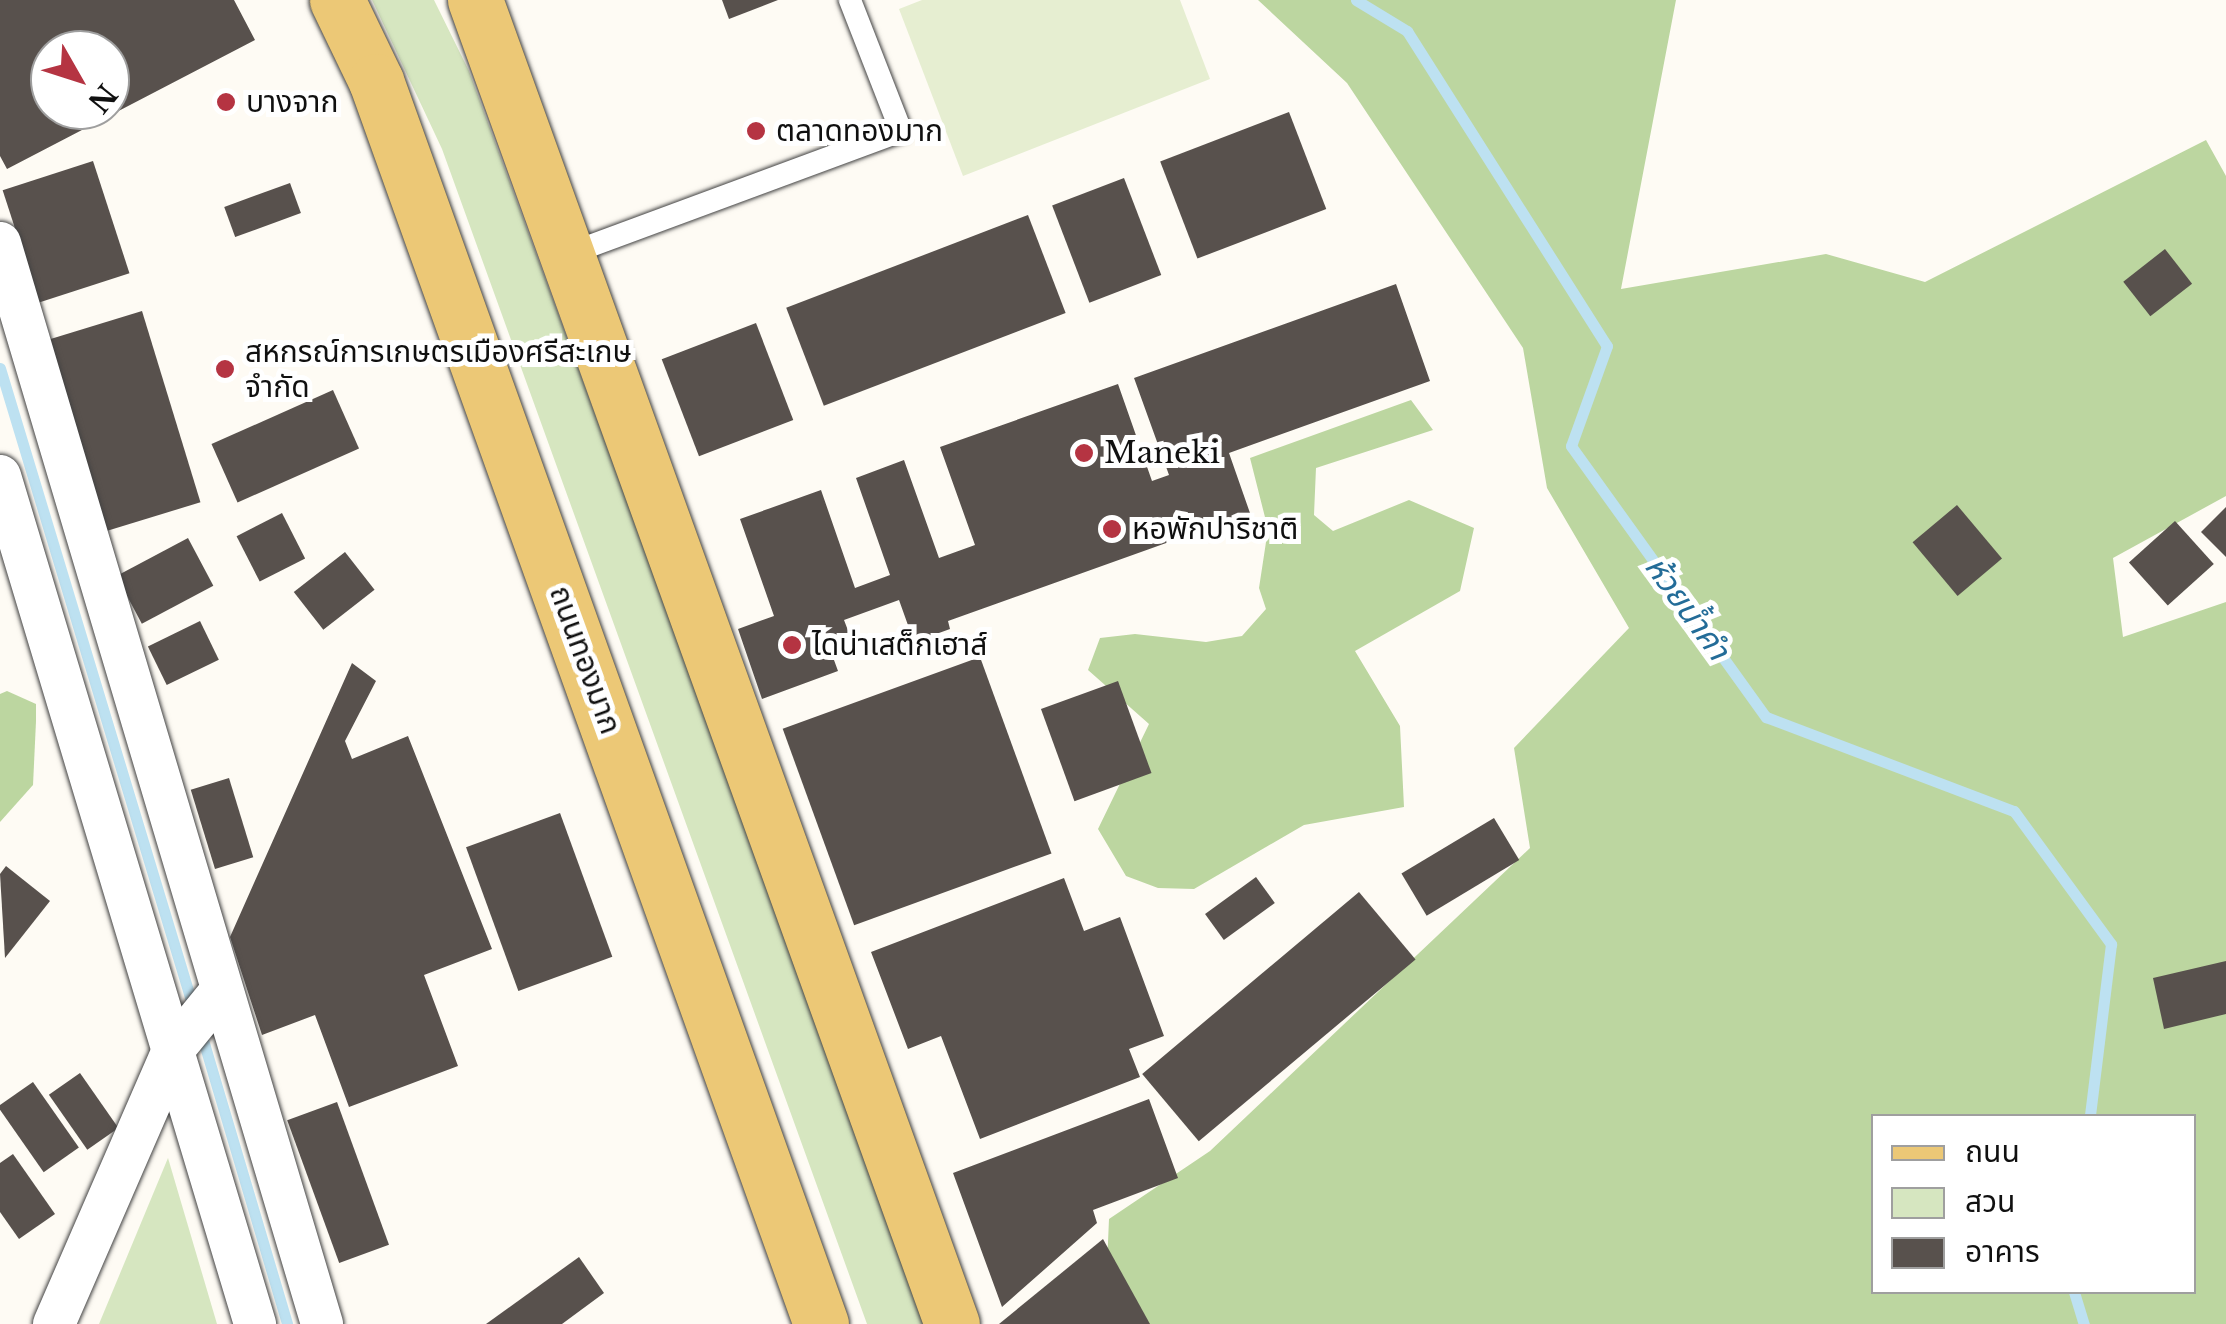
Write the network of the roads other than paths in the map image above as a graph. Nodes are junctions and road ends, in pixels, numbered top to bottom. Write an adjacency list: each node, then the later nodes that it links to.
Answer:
1 (337, 0): 12 (main road, ถนนทองมาก)
2 (476, 0): 5 (main road)
3 (850, 0): 5 (lane)
4 (0, 242): 7 (street)
5 (571, 252): 13 (main road)
6 (0, 476): 8 (street)
7 (222, 990): 8 (street); 11 (street)
8 (173, 1050): 9 (street); 10 (street)
9 (54, 1324)
10 (255, 1324)
11 (322, 1324)
12 (821, 1324)
13 (952, 1324)

